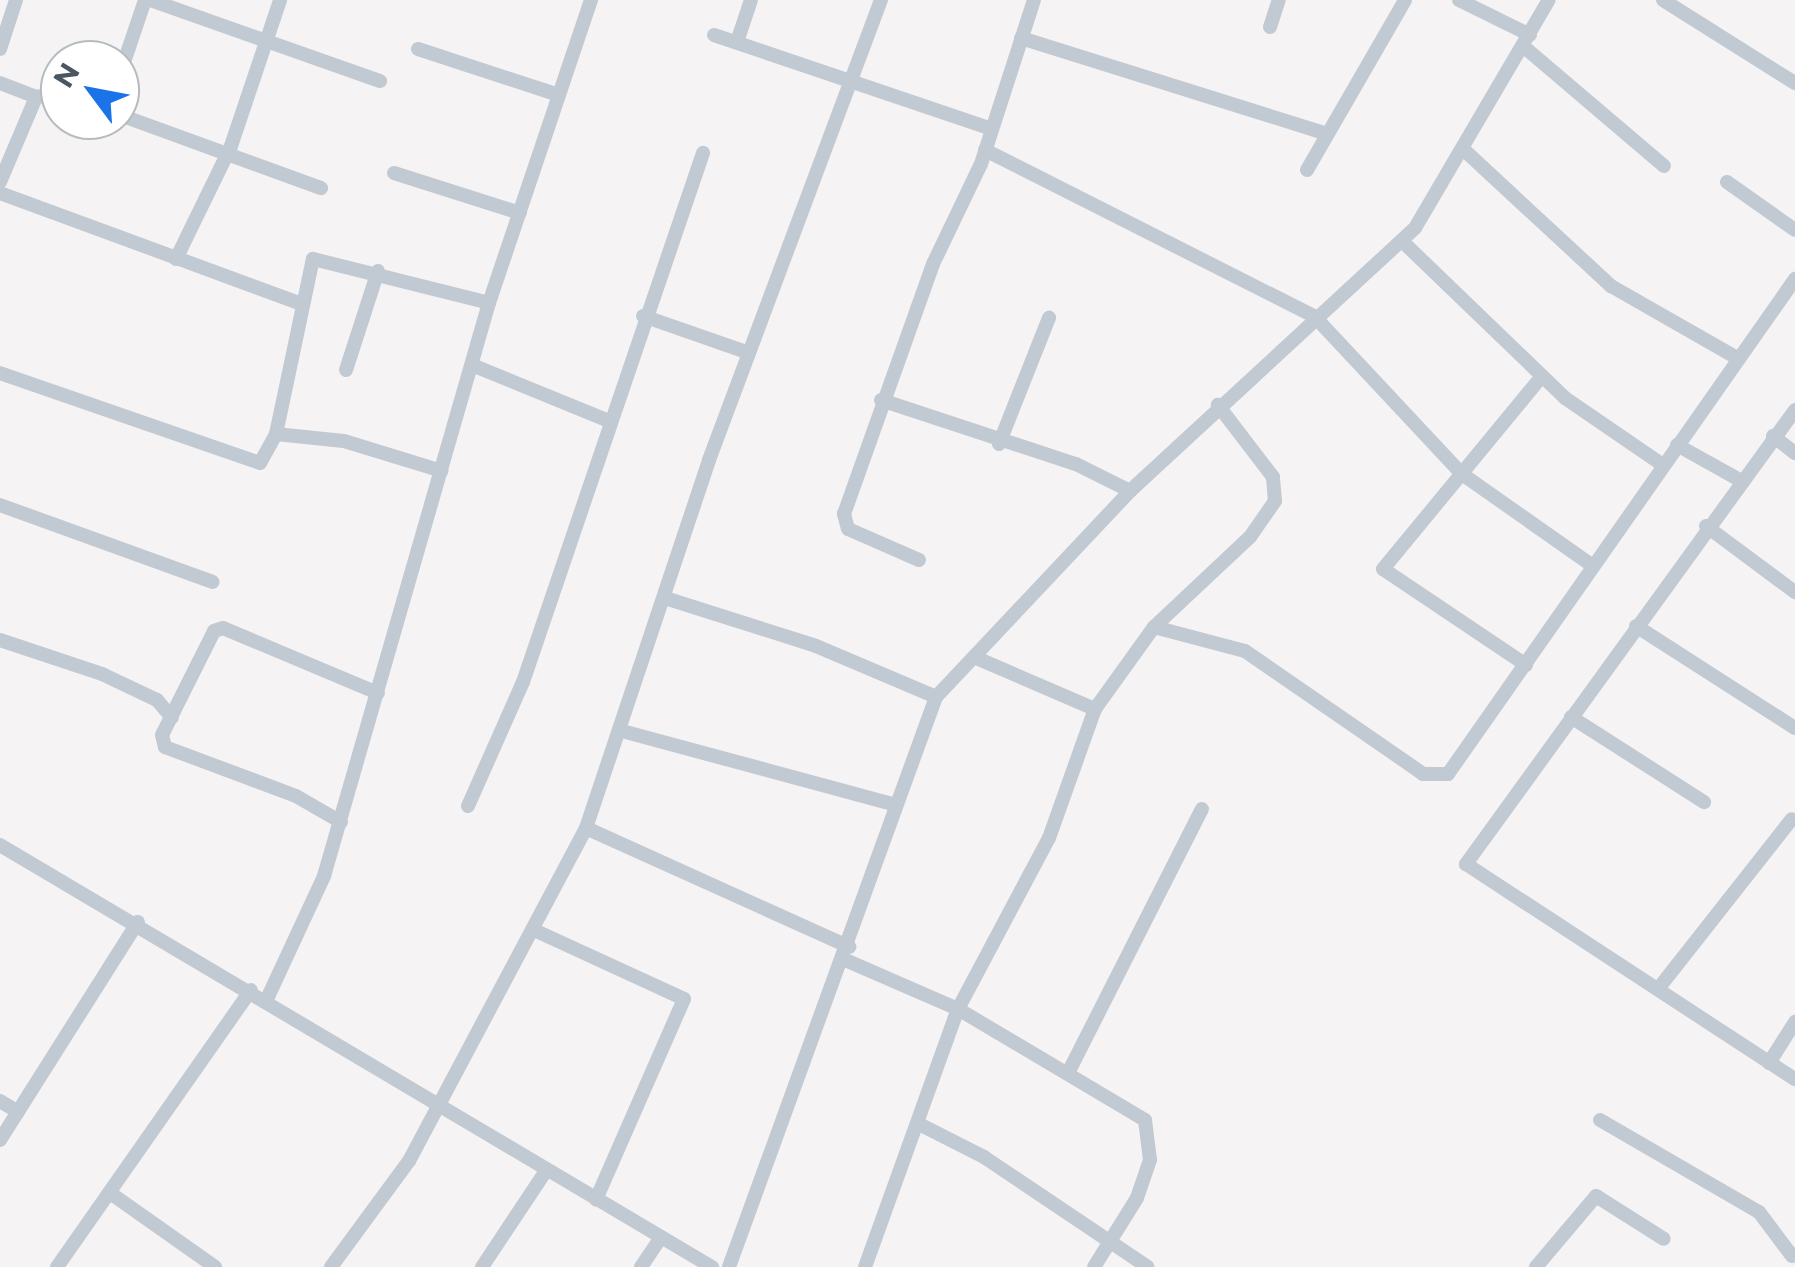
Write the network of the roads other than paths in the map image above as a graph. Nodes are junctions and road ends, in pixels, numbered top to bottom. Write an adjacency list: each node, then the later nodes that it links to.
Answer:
1 (16, 0): 20 (street)
2 (147, 0): 16 (street); 18 (street)
3 (280, 0): 18 (street)
4 (591, 0): 26 (street)
5 (751, 0): 19 (street)
6 (881, 0): 24 (street)
7 (1034, 0): 15 (street)
8 (1279, 0): 13 (street)
9 (1405, 0): 31 (street)
10 (1459, 0): 17 (street)
11 (1549, 0): 17 (street)
12 (1663, 0): 25 (street)
13 (1270, 27)
14 (714, 36): 19 (street)
15 (1021, 38): 30 (street); 31 (street)
16 (132, 40)
17 (1526, 40): 32 (street); 36 (street)
18 (265, 41): 22 (street); 35 (street)
19 (737, 42): 24 (street)
20 (0, 49)
21 (418, 49): 26 (street)
22 (380, 81)
23 (0, 83): 28 (street)
24 (852, 83): 30 (street); 54 (street)
25 (1795, 83)
26 (559, 95): 43 (street)
27 (40, 96): 28 (street)
28 (36, 97): 39 (street)
29 (140, 122): 35 (street)
30 (992, 129): 33 (street)
31 (1327, 134): 37 (street)
32 (1463, 149): 45 (street); 55 (street)
33 (985, 150): 52 (street); 60 (street)
34 (704, 153): 51 (street)
35 (227, 155): 41 (street); 46 (street)
36 (1664, 166)
37 (1307, 170)
38 (394, 173): 43 (street)
39 (0, 182)
40 (1727, 182): 44 (street)
41 (321, 188)
42 (0, 194): 46 (street)
43 (520, 212): 50 (street)
44 (1795, 230)
45 (1402, 242): 52 (street); 59 (street)
46 (176, 259): 49 (street)
47 (378, 271): 49 (street); 50 (street); 57 (street)
48 (1795, 278): 55 (street)
49 (301, 304): 64 (street)
50 (489, 304): 56 (street)
51 (643, 316): 54 (street); 63 (street)
52 (1315, 317): 61 (street); 71 (street)
53 (1048, 318): 66 (street)
54 (749, 353): 80 (street)
55 (1739, 359): 67 (street)
56 (472, 365): 63 (street); 70 (street)
57 (346, 370)
58 (0, 373): 64 (street)
59 (1541, 377): 69 (street); 71 (street)
60 (881, 400): 66 (street); 76 (street)
61 (1218, 405): 73 (street); 82 (street)
62 (1795, 410): 65 (street)
63 (607, 420): 95 (street)
64 (276, 434): 70 (street)
65 (1773, 436): 68 (street); 72 (street)
66 (999, 444): 73 (street)
67 (1677, 445): 69 (street); 72 (street)
68 (1795, 453)
69 (1663, 465): 77 (street)
70 (442, 471): 86 (street)
71 (1462, 474): 77 (street); 85 (street)
72 (1738, 479): 75 (street)
73 (1130, 491): 84 (street)
74 (0, 506): 78 (street)
75 (1706, 526): 79 (street); 81 (street)
76 (918, 560)
77 (1593, 566): 85 (street)
78 (213, 582)
79 (1795, 592)
80 (665, 598): 87 (street); 92 (street)
81 (1636, 626): 90 (street); 91 (street)
82 (1154, 627): 85 (street); 88 (street)
83 (0, 640): 89 (street)
84 (974, 657): 87 (street); 88 (street)
85 (1526, 666)
86 (378, 694): 89 (street); 98 (street)
87 (936, 696): 94 (street)
88 (1095, 709): 107 (street)
89 (172, 718): 98 (street)
90 (1571, 718): 93 (street); 104 (street)
91 (1795, 728)
92 (622, 731): 94 (street); 99 (street)
93 (1704, 802)
94 (893, 804): 103 (street)
95 (468, 806)
96 (1202, 809): 110 (street)
97 (1792, 819): 104 (street)
98 (341, 822): 106 (street)
99 (586, 828): 102 (street); 103 (street)
100 (0, 845): 101 (street)
101 (138, 922): 105 (street); 114 (street)
102 (534, 930): 113 (street); 120 (street)
103 (846, 953): 107 (street); 131 (street)
104 (1658, 989): 109 (street)
105 (251, 990): 106 (street); 119 (street)
106 (267, 1000): 113 (street)
107 (958, 1008): 110 (street); 116 (street)
108 (1795, 1022): 109 (street)
109 (1770, 1063): 111 (street)
110 (1068, 1073): 122 (street)
111 (1795, 1079)
112 (0, 1101): 114 (street)
113 (440, 1106): 118 (street); 127 (street)
114 (18, 1112): 117 (street)
115 (1600, 1120): 124 (street)
116 (918, 1124): 122 (street); 132 (street)
117 (0, 1140)
118 (545, 1172): 120 (street); 128 (street)
119 (112, 1195): 125 (street); 126 (street)
120 (596, 1198): 121 (street)
121 (661, 1237): 129 (street); 130 (street)
122 (1112, 1239): 133 (street); 134 (street)
123 (1664, 1239): 135 (street)
124 (1791, 1259)
125 (57, 1267)
126 (215, 1267)
127 (331, 1267)
128 (482, 1267)
129 (641, 1267)
130 (712, 1267)
131 (729, 1267)
132 (865, 1267)
133 (1094, 1267)
134 (1148, 1267)
135 (1536, 1267)

